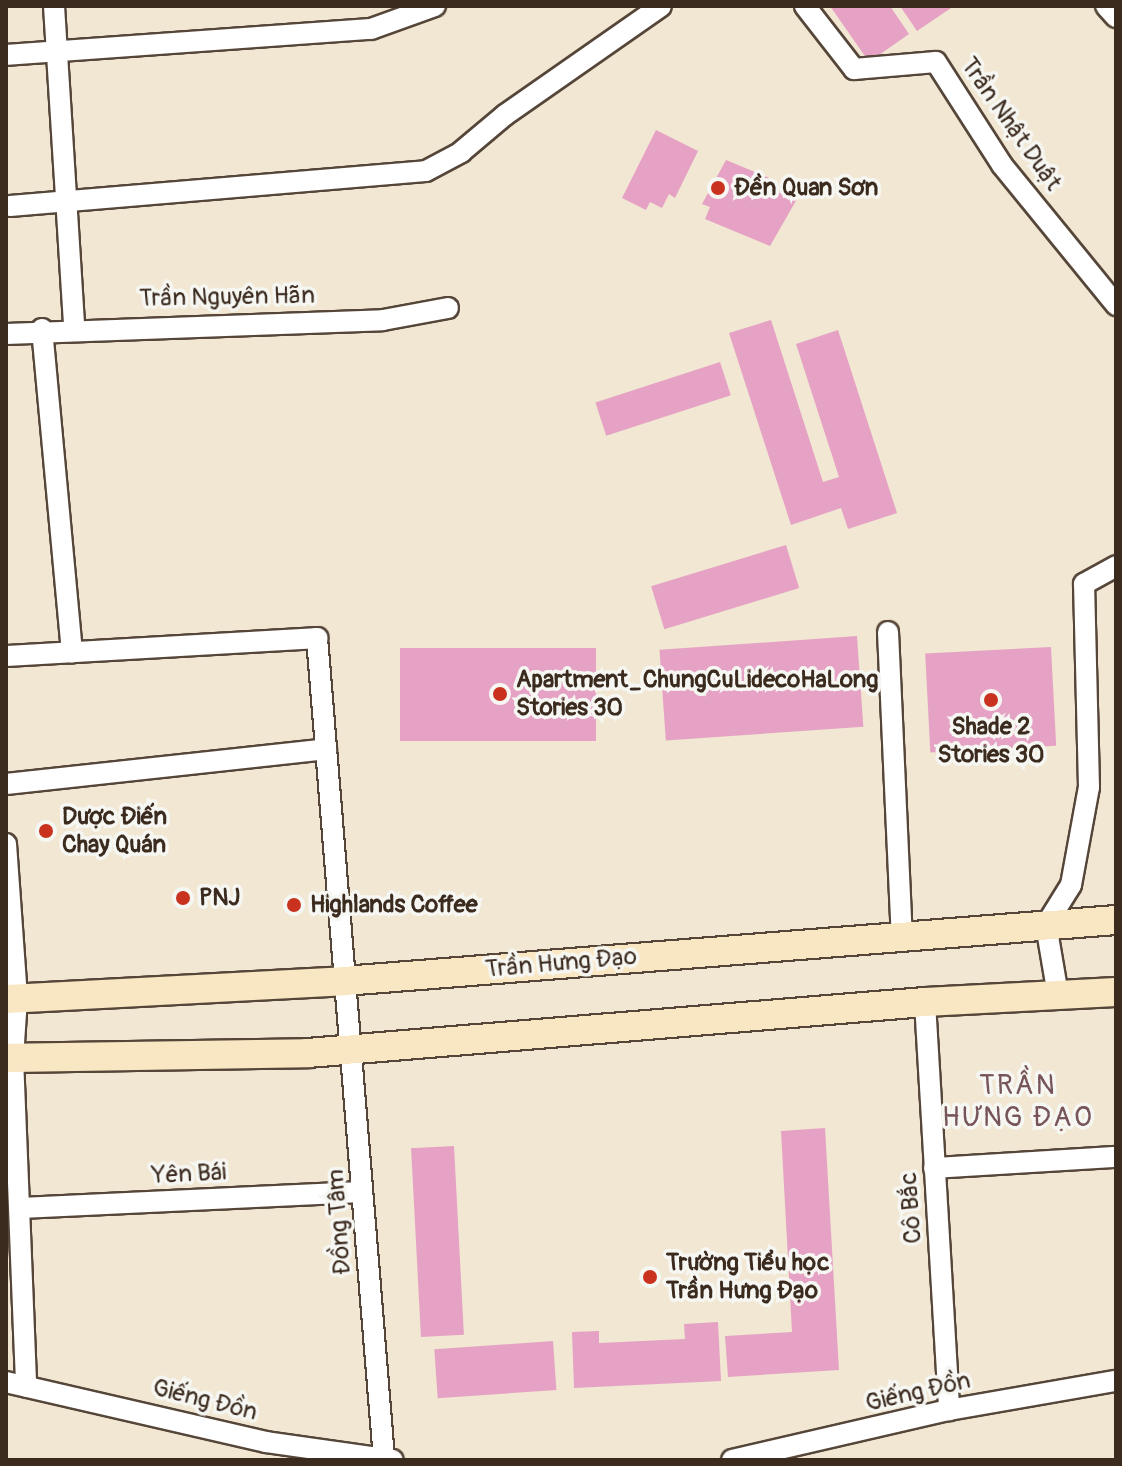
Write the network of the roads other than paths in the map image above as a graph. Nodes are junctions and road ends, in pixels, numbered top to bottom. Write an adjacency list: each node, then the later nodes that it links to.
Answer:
1 (54, 6): 7 (street)
2 (435, 6): 7 (street)
3 (661, 6): 9 (street)
4 (805, 6): 11 (street, Trần Nhật Duật)
5 (1106, 6): 6 (street)
6 (1116, 17)
7 (55, 52): 8 (street); 9 (street)
8 (6, 55)
9 (69, 201): 10 (street); 13 (street)
10 (10, 206)
11 (1116, 305)
12 (448, 308): 13 (street, Trần Nguyên Hãn)
13 (74, 328): 14 (street, Trần Nguyên Hãn)
14 (42, 329): 15 (street, Trần Nguyên Hãn); 18 (street)
15 (6, 334)
16 (1116, 566): 24 (street)
17 (888, 632): 25 (street)
18 (72, 653): 19 (street); 20 (street, Đồng Tâm)
19 (6, 656)
20 (326, 749): 21 (street); 26 (street, Đồng Tâm)
21 (6, 784)
22 (6, 844): 29 (street)
23 (1116, 920): 24 (main road, Trần Hưng Đạo)
24 (1046, 925): 25 (main road, Trần Hưng Đạo); 28 (street)
25 (902, 936): 26 (main road, Trần Hưng Đạo)
26 (344, 981): 29 (main road, Trần Hưng Đạo); 31 (street, Đồng Tâm)
27 (1116, 992): 28 (main road)
28 (1058, 995): 30 (main road)
29 (11, 998): 32 (street)
30 (925, 1002): 31 (main road); 34 (street, Cô Bắc)
31 (353, 1049): 32 (main road); 35 (street, Đồng Tâm)
32 (10, 1058): 36 (street)
33 (1116, 1157): 34 (street)
34 (934, 1168): 40 (street, Cô Bắc)
35 (362, 1192): 36 (street, Yên Bái); 41 (street, Đồng Tâm)
36 (20, 1208): 39 (street)
37 (1116, 1381): 40 (street, Giếng Đồn)
38 (6, 1382): 39 (street, Giếng Đồn)
39 (26, 1387): 41 (street, Giếng Đồn)
40 (949, 1410): 43 (street, Giếng Đồn)
41 (384, 1459): 42 (street, Giếng Đồn)
42 (393, 1460)
43 (732, 1460)

